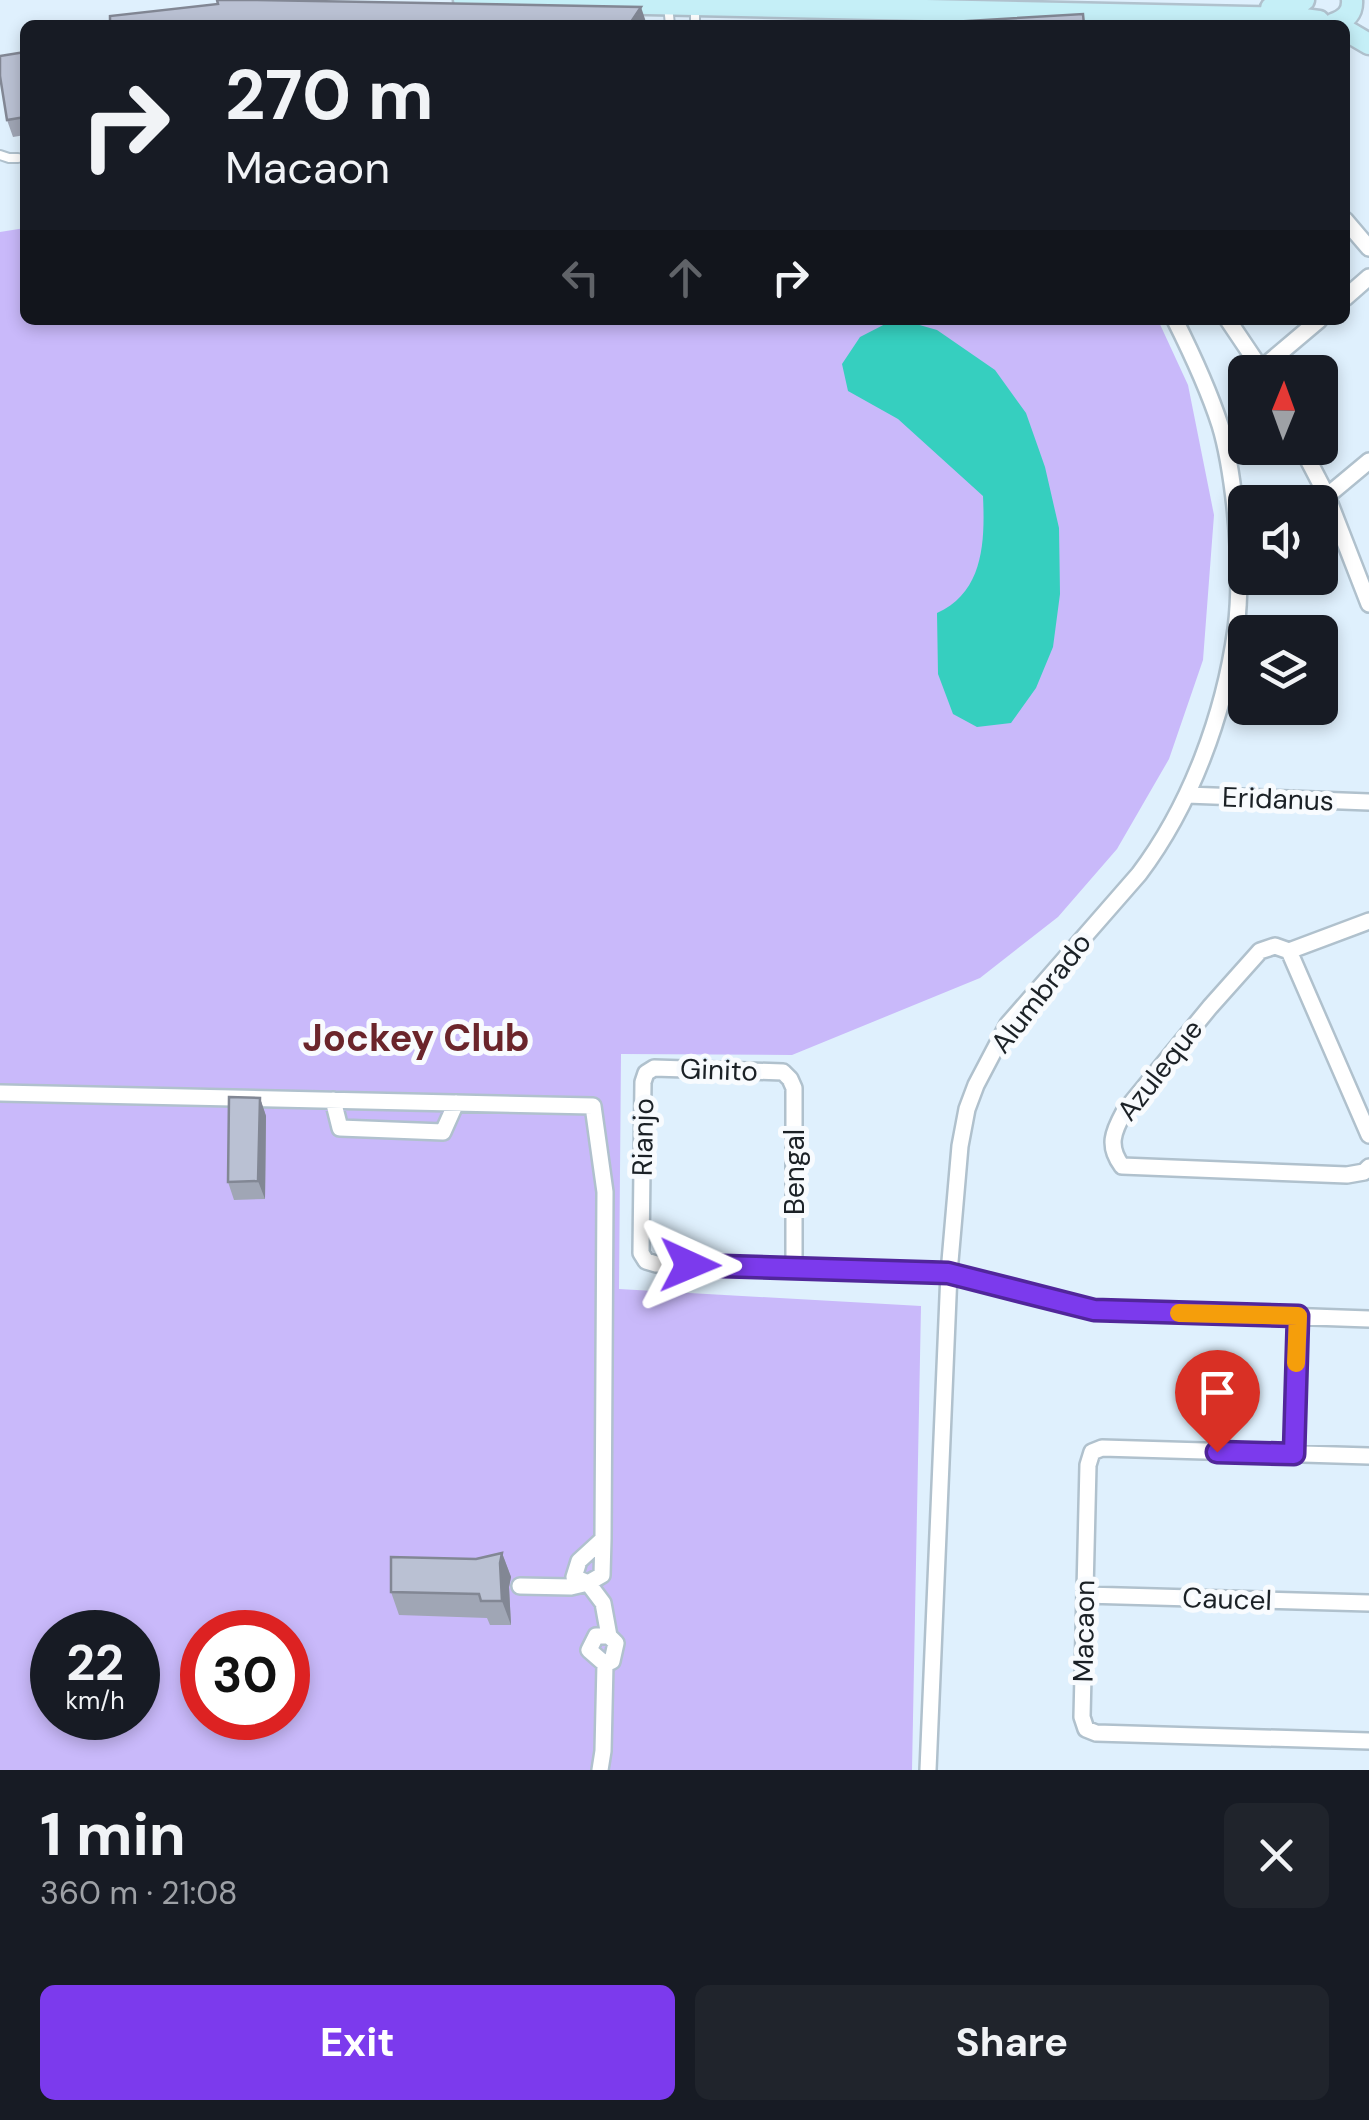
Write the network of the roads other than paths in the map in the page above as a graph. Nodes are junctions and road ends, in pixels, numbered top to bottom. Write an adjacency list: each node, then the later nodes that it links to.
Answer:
1 (464, 0): 7 (main road)
2 (1024, 0): 9 (main road)
3 (1306, 0): 9 (main road); 13 (main road)
4 (1354, 0): 6 (main road); 14 (main road)
5 (928, 5): 8 (main road); 9 (main road)
6 (1369, 14)
7 (669, 15): 8 (main road)
8 (695, 15)
9 (1106, 15): 10 (main road)
10 (1207, 20)
11 (1272, 20): 12 (main road)
12 (1309, 20)
13 (1325, 20)
14 (1339, 20)
15 (0, 155): 16 (lane)
16 (18, 158)
17 (1350, 226): 18 (street)
18 (1369, 248)
19 (1178, 325): 28 (street, Alumbrado)
20 (1231, 325): 22 (street)
21 (1313, 325): 23 (street)
22 (1251, 355)
23 (1280, 355)
24 (1369, 461): 25 (street)
25 (1338, 487)
26 (1338, 524): 27 (street)
27 (1369, 604)
28 (1187, 795): 29 (street, Eridanus); 40 (street, Alumbrado)
29 (1369, 802)
30 (1369, 921): 31 (street, Azuleque)
31 (1289, 951): 37 (street); 38 (street, Azuleque)
32 (646, 1073): 33 (street, Ginito); 39 (street, Rianjo)
33 (790, 1078): 39 (street, Bengal)
34 (0, 1093): 35 (street)
35 (333, 1100): 36 (street); 36 (street)
36 (456, 1103): 45 (street)
37 (1369, 1136)
38 (1369, 1167)
39 (794, 1267): 40 (street)
40 (948, 1273): 41 (street); 52 (street, Alumbrado)
41 (1298, 1316): 42 (street); 43 (street)
42 (1369, 1318)
43 (1294, 1454): 44 (street, Macaon); 48 (street, Macaon)
44 (1369, 1456)
45 (603, 1539): 46 (street); 46 (street)
46 (588, 1583): 47 (street); 51 (street)
47 (520, 1586)
48 (1085, 1596): 49 (street, Caucel); 50 (street, Macaon)
49 (1369, 1603)
50 (1369, 1741)
51 (600, 1770)
52 (928, 1770)

